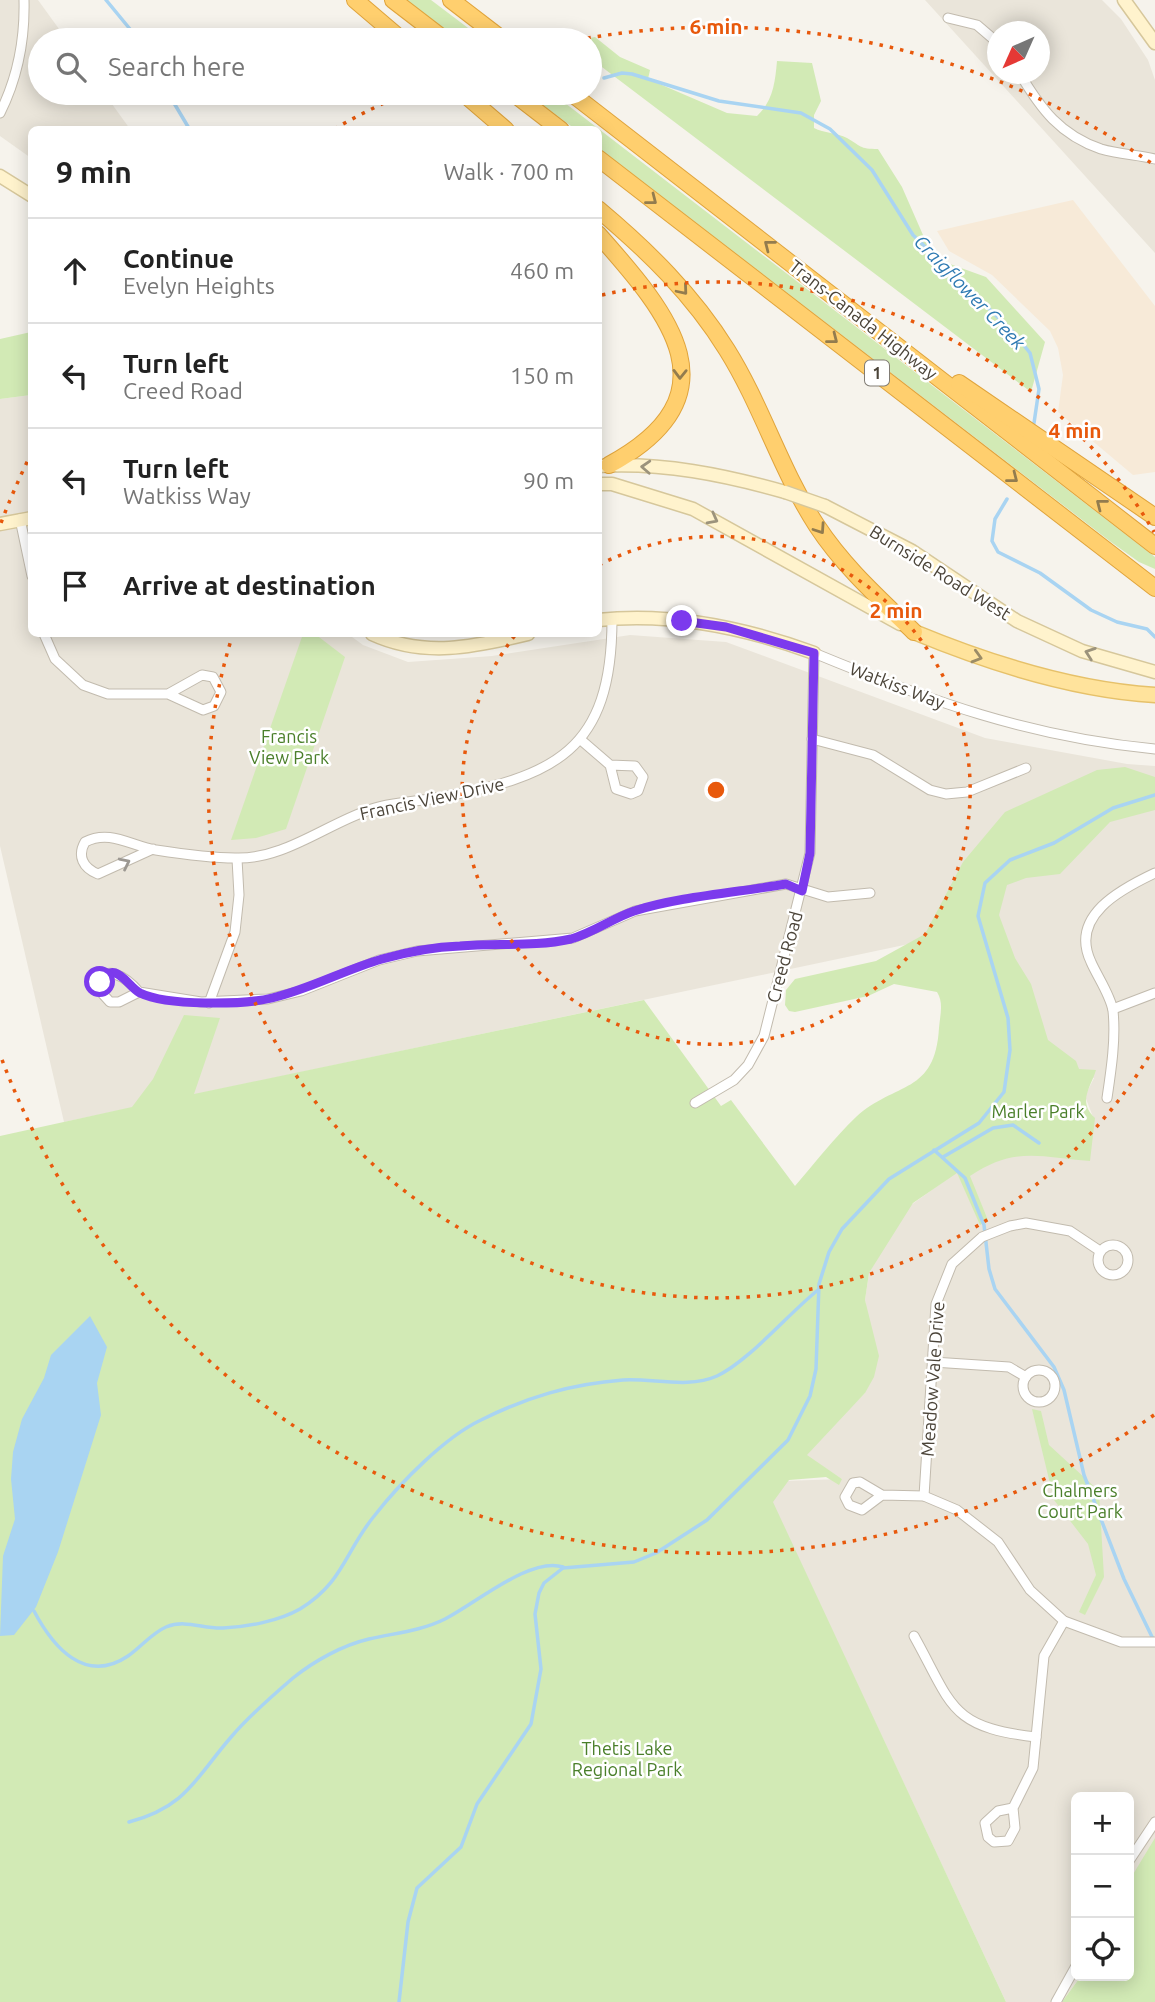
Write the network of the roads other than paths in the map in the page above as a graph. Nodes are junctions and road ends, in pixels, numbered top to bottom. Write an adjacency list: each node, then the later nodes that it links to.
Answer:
1 (24, 0): 17 (street)
2 (355, 0): 7 (highway)
3 (393, 0): 8 (highway)
4 (451, 0): 9 (highway)
5 (1124, 0): 11 (street)
6 (948, 18): 10 (street)
7 (388, 28)
8 (429, 28)
9 (487, 28)
10 (987, 34)
11 (1155, 43)
12 (1026, 84): 21 (street)
13 (475, 105): 18 (highway)
14 (477, 105): 19 (highway)
15 (529, 105): 20 (highway)
16 (587, 105): 27 (highway, Trans-Canada Highway / 1, one-way to 16)
17 (0, 113)
18 (495, 126)
19 (501, 126)
20 (556, 126)
21 (1155, 159)
22 (602, 161): 35 (highway, Trans-Canada Highway / 1, one-way to 35)
23 (0, 176): 24 (street)
24 (28, 194)
25 (602, 212): 37 (highway, one-way to 37)
26 (602, 239): 28 (highway, one-way to 28)
27 (881, 332): 30 (highway); 34 (highway, Trans-Canada Highway / 1, one-way to 27)
28 (604, 466): 42 (street, Burnside Road West, one-way to 28, bridge)
29 (602, 484): 37 (street, one-way to 37)
30 (1155, 517)
31 (26, 518): 32 (street); 33 (street)
32 (0, 524)
33 (28, 537)
34 (1155, 546)
35 (1155, 587)
36 (605, 620): 41 (street, Watkiss Way); 46 (street, Francis View Drive)
37 (914, 632): 44 (main road, one-way to 44)
38 (45, 637): 43 (street)
39 (380, 637): 40 (street)
40 (513, 637)
41 (814, 653): 45 (street, Creed Road); 47 (street, Watkiss Way)
42 (1155, 672)
43 (168, 694): 43 (street)
44 (1155, 695)
45 (812, 739): 49 (street); 53 (street, Creed Road)
46 (581, 740): 48 (street); 51 (street, Francis View Drive)
47 (1155, 749)
48 (610, 765)
49 (1026, 768)
50 (153, 849): 50 (street, Francis View Drive, one-way to 50); 51 (street, Francis View Drive)
51 (237, 859): 57 (street)
52 (1155, 873): 58 (street)
53 (802, 891): 54 (street); 57 (street); 60 (street, Creed Road)
54 (870, 893)
55 (139, 992): 57 (street)
56 (1155, 993): 58 (street)
57 (209, 1003)
58 (1113, 1009): 59 (street)
59 (1107, 1098)
60 (695, 1103)
61 (1100, 1251): 62 (street, Meadow Vale Drive)
62 (933, 1362): 63 (street); 65 (street, Meadow Vale Drive)
63 (1026, 1377)
64 (883, 1495): 65 (street)
65 (924, 1496): 66 (street)
66 (1064, 1621): 68 (street); 69 (street)
67 (914, 1636): 69 (street)
68 (1155, 1642)
69 (1036, 1737): 70 (street)
70 (1013, 1808)
71 (1155, 1822): 72 (street)
72 (1133, 1855)
73 (1071, 1975): 74 (street)
74 (1056, 2002)

